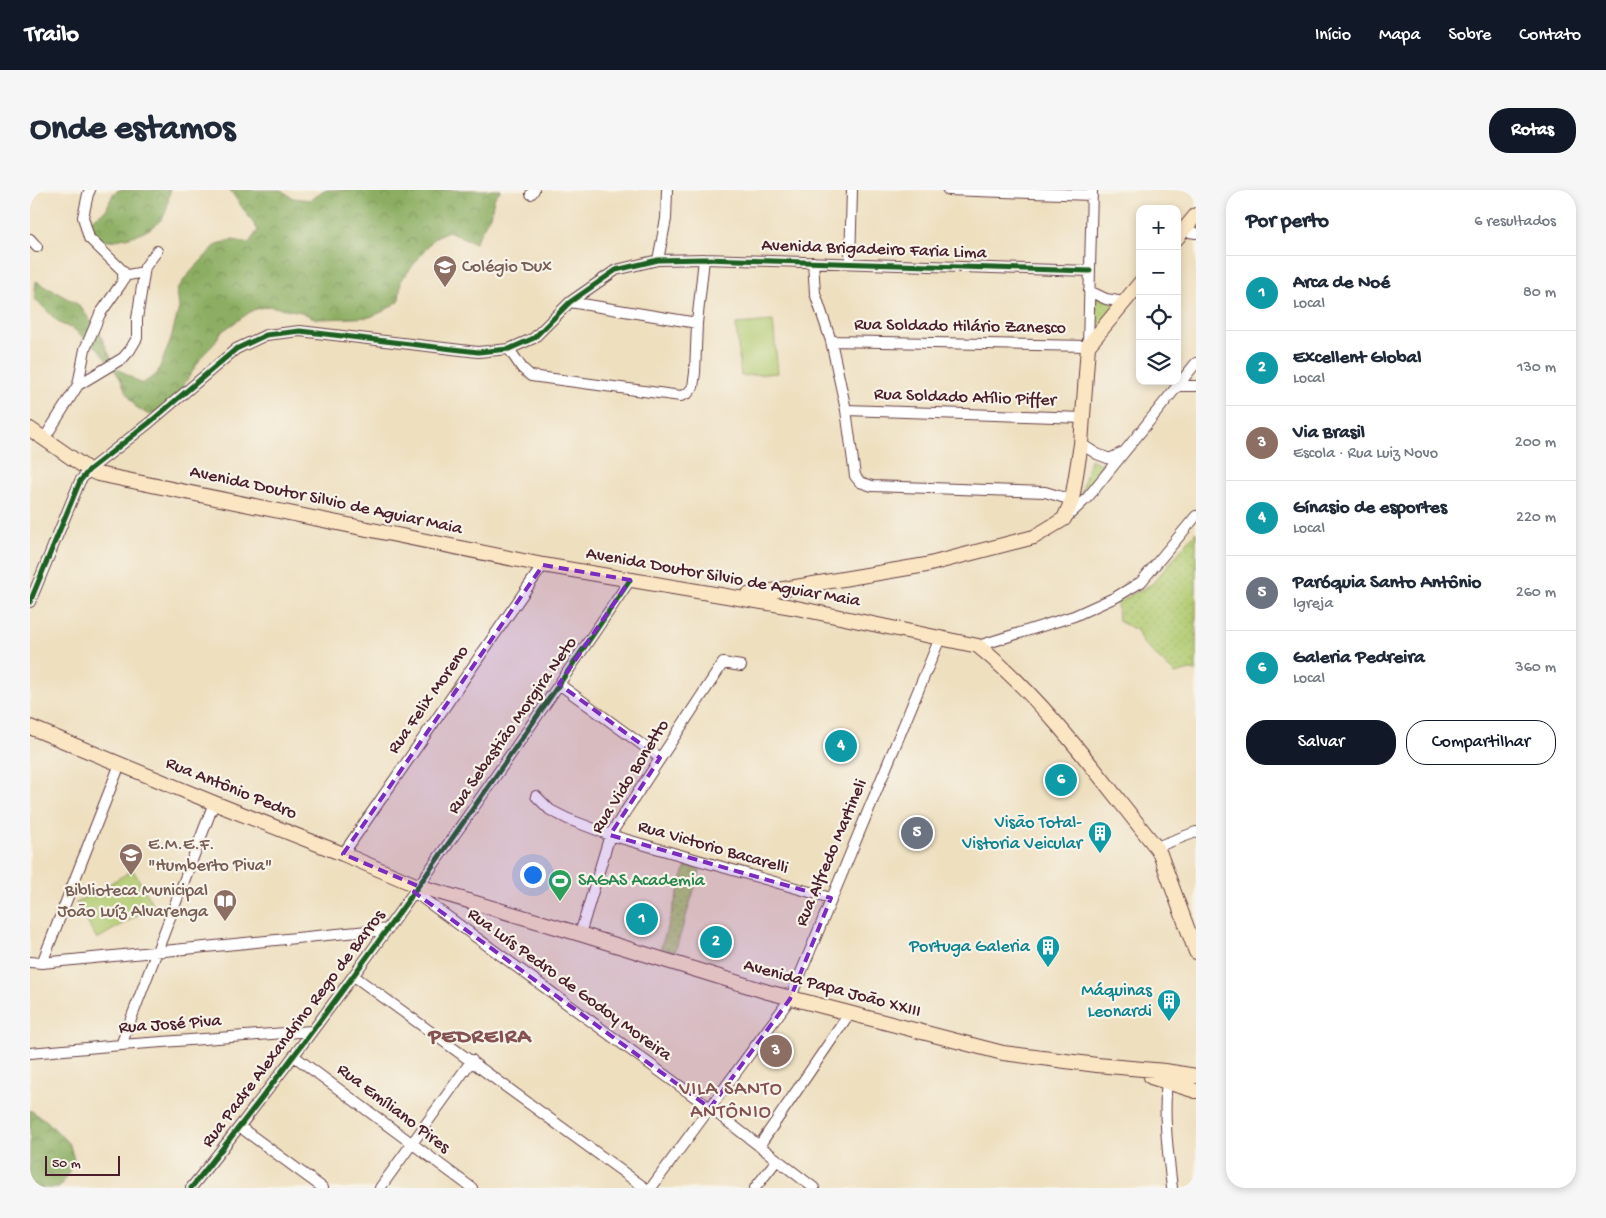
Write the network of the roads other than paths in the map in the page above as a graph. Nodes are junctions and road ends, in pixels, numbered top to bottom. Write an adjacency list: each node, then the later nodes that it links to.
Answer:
1 (90, 190): 17 (street)
2 (667, 190): 12 (street)
3 (852, 190): 14 (street)
4 (948, 190): 5 (street)
5 (1092, 192): 15 (street)
6 (1196, 215): 7 (main road)
7 (1185, 234)
8 (30, 239): 9 (street)
9 (37, 247)
10 (157, 251): 16 (street)
11 (704, 259): 12 (street, Avenida Brigadeiro Faria Lima); 13 (street, Avenida Brigadeiro Faria Lima); 22 (street)
12 (658, 260): 20 (street, Avenida Brigadeiro Faria Lima)
13 (813, 262): 14 (street, Avenida Brigadeiro Faria Lima); 24 (street)
14 (850, 263): 15 (street, Avenida Brigadeiro Faria Lima)
15 (1090, 271): 19 (street)
16 (144, 272): 17 (street); 29 (street)
17 (123, 276): 29 (street)
18 (1136, 288): 21 (main road)
19 (1089, 291): 21 (street); 25 (street)
20 (570, 302): 22 (street); 23 (street, Avenida Brigadeiro Faria Lima)
21 (1124, 302): 25 (main road)
22 (697, 323): 27 (street)
23 (534, 338): 26 (street); 27 (street)
24 (831, 341): 25 (street, Rua Soldado Hilário Zanesco); 32 (street)
25 (1088, 346): 33 (main road)
26 (510, 349): 27 (street); 38 (street)
27 (517, 359)
28 (1196, 362): 30 (street)
29 (78, 385): 35 (street)
30 (1178, 386): 31 (street); 37 (street)
31 (1196, 386)
32 (846, 410): 33 (street, Rua Soldado Atílio Piffer); 39 (street)
33 (1084, 418): 36 (main road)
34 (30, 429): 35 (main road, Avenida Doutor Silvio de Aguiar Maia)
35 (44, 439): 38 (main road, Avenida Doutor Silvio de Aguiar Maia)
36 (1081, 444): 37 (street); 39 (main road)
37 (1124, 451): 41 (street)
38 (89, 470): 42 (main road, Avenida Doutor Silvio de Aguiar Maia); 46 (street)
39 (1072, 500): 41 (main road)
40 (1196, 516): 49 (street)
41 (1064, 519): 44 (main road)
42 (543, 565): 43 (main road, Avenida Doutor Silvio de Aguiar Maia); 60 (street, Rua Felix Moreno)
43 (630, 580): 45 (main road, Avenida Doutor Silvio de Aguiar Maia); 51 (street, Rua Sebastião Morgira Neto)
44 (794, 588): 45 (main road); 47 (main road)
45 (738, 597): 47 (main road, Avenida Doutor Silvio de Aguiar Maia)
46 (30, 602)
47 (792, 607): 48 (main road, Avenida Doutor Silvio de Aguiar Maia)
48 (940, 638): 49 (main road, Avenida Doutor Silvio de Aguiar Maia); 62 (street, Rua Alfredo Martineli)
49 (978, 646): 59 (main road, Avenida Doutor Silvio de Aguiar Maia)
50 (741, 666): 53 (street, Rua Vido Bonetto)
51 (559, 684): 53 (street); 61 (street, Rua Sebastião Morgira Neto)
52 (30, 726): 54 (main road, Rua Antônio Pedro)
53 (660, 758): 58 (street, Rua Vido Bonetto)
54 (120, 764): 56 (main road, Rua Antônio Pedro); 68 (street)
55 (536, 796): 58 (street, Rua Victorio Bacarelli)
56 (214, 803): 60 (main road, Rua Antônio Pedro); 65 (street)
57 (1196, 832): 59 (street)
58 (610, 835): 62 (street, Rua Victorio Bacarelli); 64 (street, Rua Vido Bonetto)
59 (1156, 847): 66 (main road, Avenida Doutor Silvio de Aguiar Maia)
60 (343, 854): 61 (main road, Rua Antônio Pedro)
61 (416, 889): 63 (street, Rua Padre Alexandrino Rego de Barros); 64 (main road, Avenida Papa João XXIII); 81 (street, Rua Luís Pedro de Godoy Moreira)
62 (831, 898): 70 (street, Rua Alfredo Martineli)
63 (388, 929): 65 (street); 69 (street, Rua Padre Alexandrino Rego de Barros)
64 (580, 934): 70 (main road, Avenida Papa João XXIII)
65 (158, 951): 68 (street); 73 (street)
66 (1196, 952)
67 (30, 962): 68 (street)
68 (42, 963)
69 (354, 976): 72 (street, Rua Padre Alexandrino Rego de Barros); 76 (street)
70 (790, 998): 71 (main road, Avenida Papa João XXIII); 81 (street, Rua Alfredo Martineli)
71 (849, 1014): 77 (main road, Avenida Papa João XXIII); 84 (street)
72 (312, 1031): 73 (street, Rua José Piva); 75 (street, Rua Padre Alexandrino Rego de Barros)
73 (121, 1045): 74 (street, Rua José Piva)
74 (30, 1054)
75 (294, 1056): 82 (street, Rua Padre Alexandrino Rego de Barros); 83 (street, Rua Emíliano Pires)
76 (472, 1060): 83 (street); 90 (street)
77 (1097, 1065): 78 (main road, Avenida Papa João XXIII); 79 (main road, Avenida Papa João XXIII)
78 (1196, 1076)
79 (1167, 1081): 80 (main road, Avenida Papa João XXIII); 94 (street)
80 (1196, 1091)
81 (710, 1108): 84 (street, Rua Luís Pedro de Godoy Moreira); 91 (street, Rua Alfredo Martineli)
82 (240, 1127): 86 (street, Rua Padre Alexandrino Rego de Barros); 87 (street)
83 (412, 1144): 88 (street); 89 (street, Rua Emíliano Pires)
84 (759, 1146): 85 (street, Rua Luís Pedro de Godoy Moreira)
85 (777, 1160): 92 (street); 93 (street, Rua Luís Pedro de Godoy Moreira)
86 (191, 1188)
87 (323, 1188)
88 (380, 1188)
89 (472, 1188)
90 (644, 1188)
91 (651, 1188)
92 (755, 1188)
93 (814, 1188)
94 (1172, 1188)

